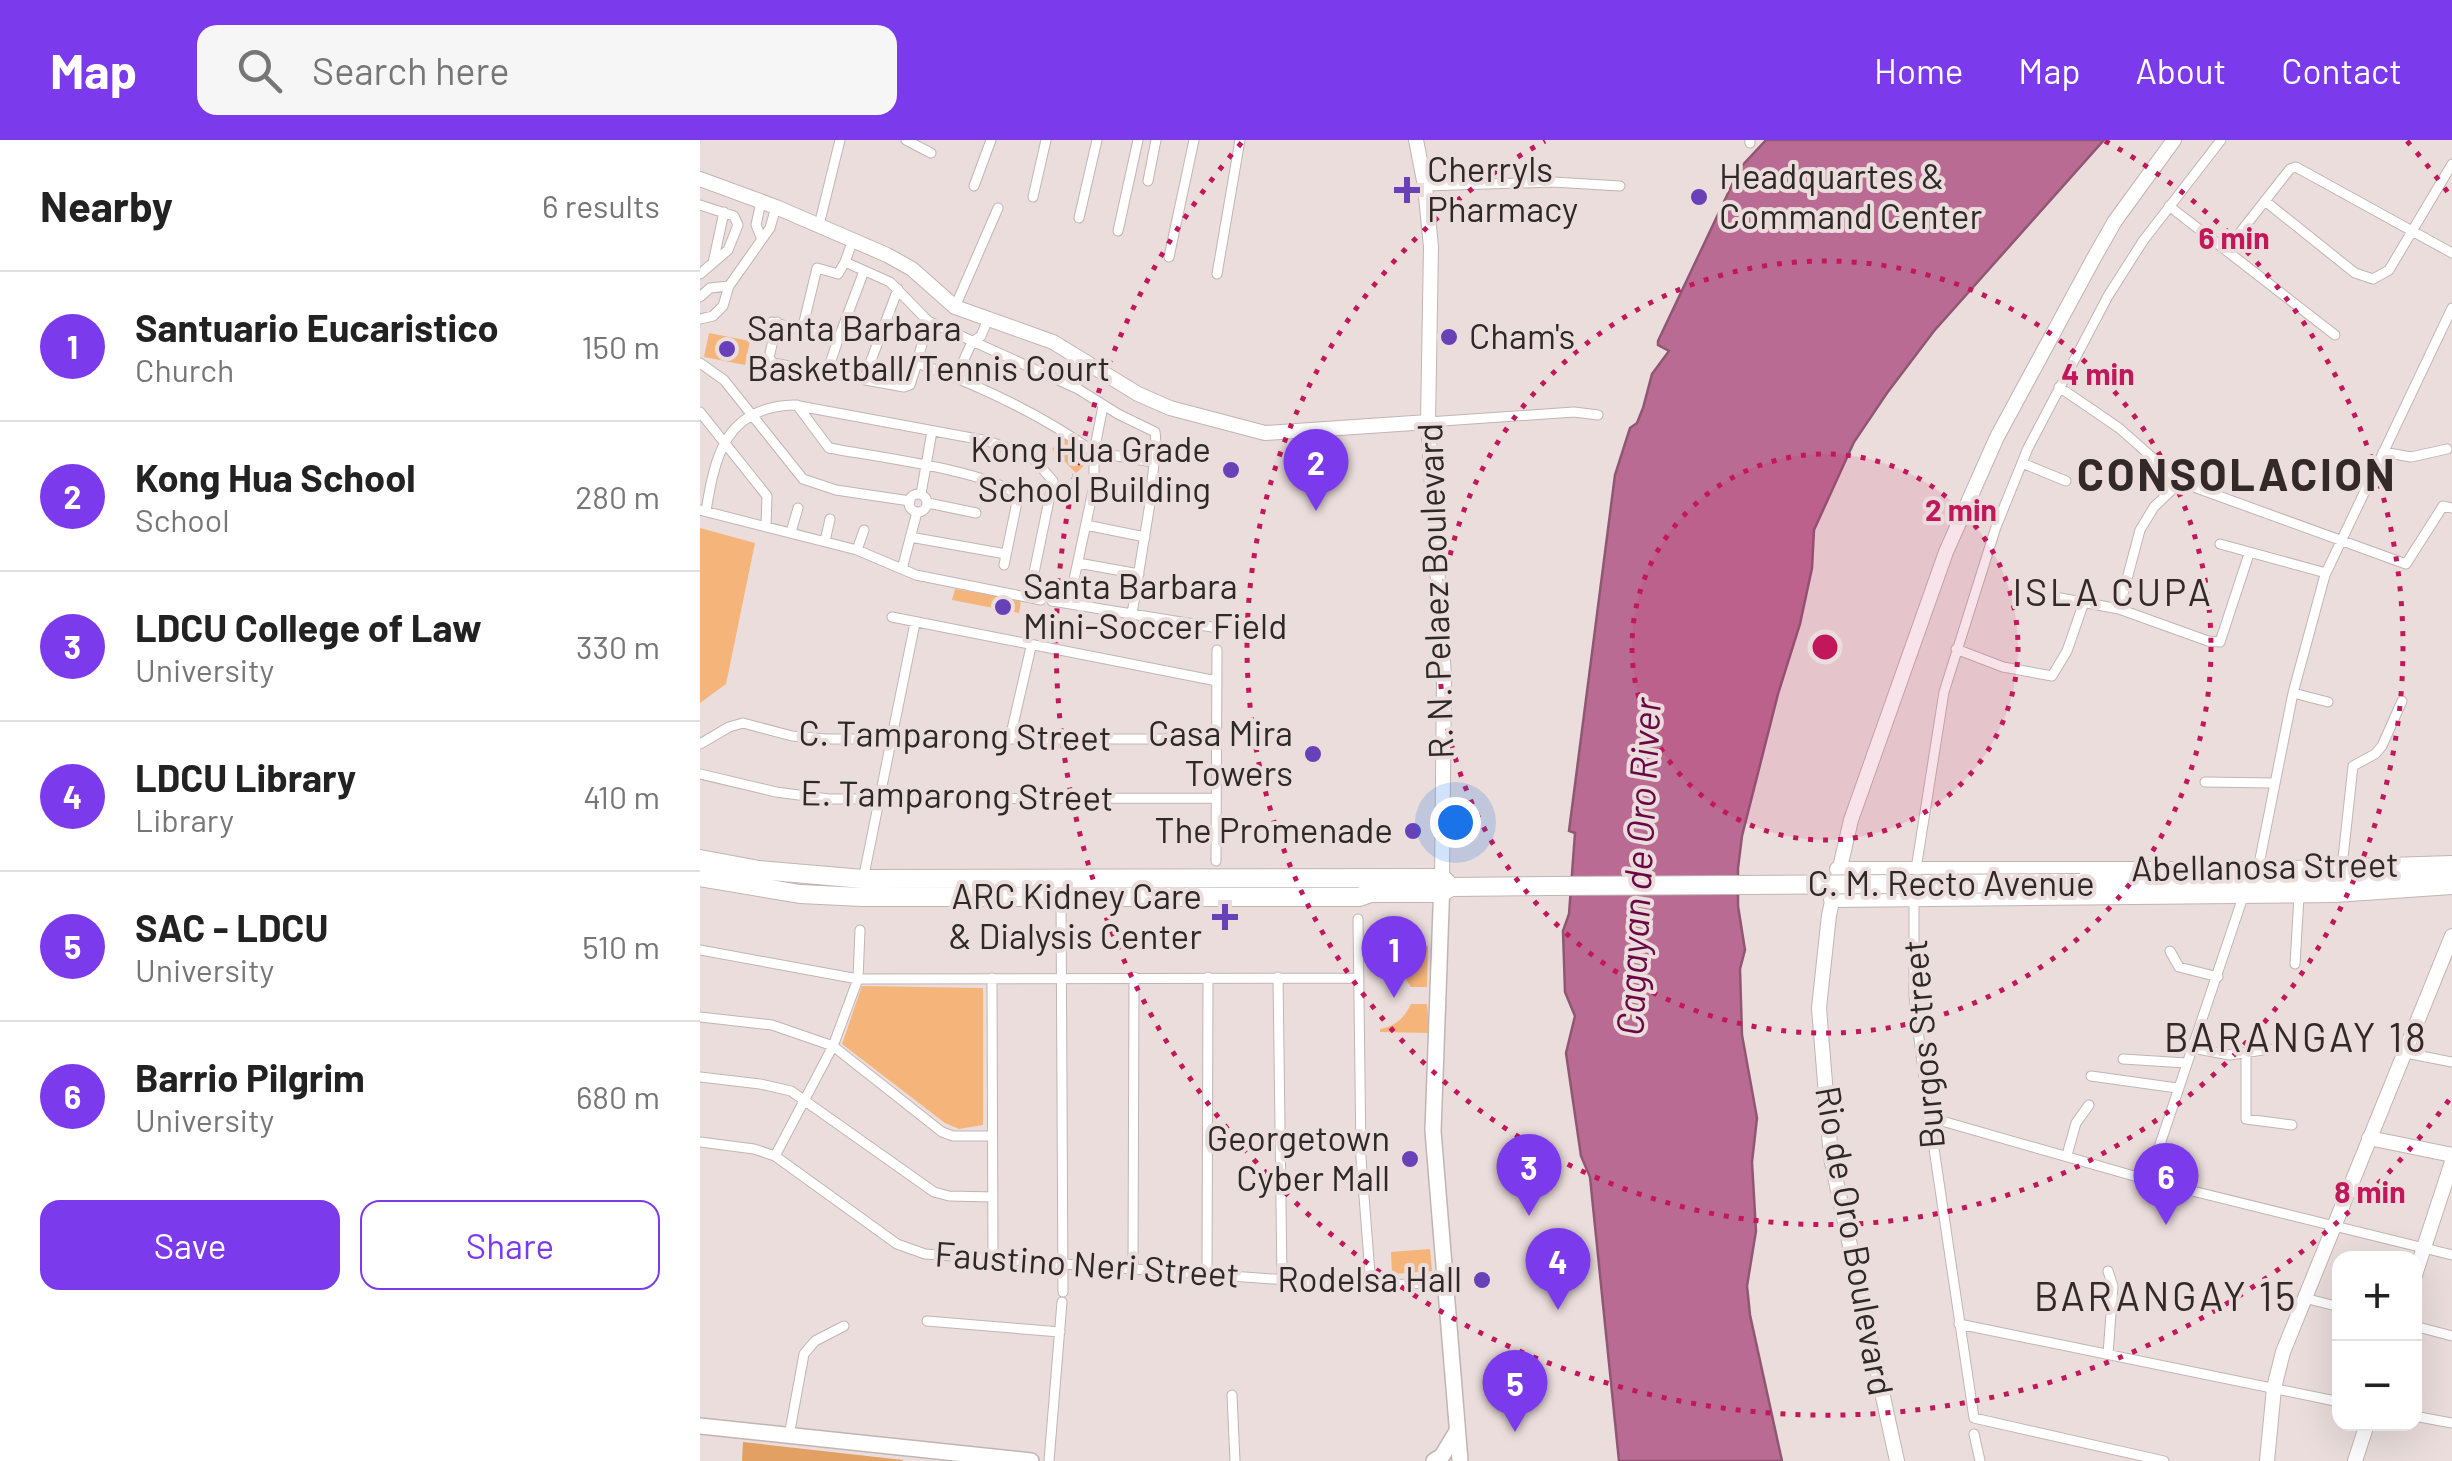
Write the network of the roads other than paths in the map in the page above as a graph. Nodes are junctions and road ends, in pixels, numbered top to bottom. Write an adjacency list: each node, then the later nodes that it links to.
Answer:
1 (840, 140): 28 (street)
2 (906, 140): 13 (street)
3 (991, 140): 17 (street)
4 (1046, 140): 20 (street)
5 (1097, 140): 27 (street)
6 (1138, 140): 30 (street)
7 (1156, 140): 16 (street)
8 (1194, 140): 34 (street)
9 (1240, 140): 39 (street)
10 (1416, 140): 18 (main road, R. N. Pelaez Boulevard)
11 (2174, 140): 129 (main road, Rio de Oro Boulevard)
12 (2222, 140): 24 (street, Burgos Street)
13 (931, 154)
14 (2452, 164): 29 (street)
15 (700, 179): 23 (main road)
16 (1148, 180)
17 (974, 186)
18 (1425, 186): 19 (street); 65 (main road, R. N. Pelaez Boulevard)
19 (1620, 186)
20 (1033, 197)
21 (2265, 201): 29 (street); 29 (street); 32 (street)
22 (700, 205): 26 (street)
23 (768, 205): 28 (main road); 40 (street)
24 (2169, 206): 32 (street); 59 (street, Burgos Street)
25 (998, 208): 43 (street)
26 (724, 212): 36 (street); 36 (street)
27 (1079, 218)
28 (819, 225): 43 (main road)
29 (2411, 230): 33 (street)
30 (1118, 231)
31 (850, 248): 35 (street)
32 (2227, 248): 50 (street)
33 (2452, 253)
34 (1169, 257)
35 (845, 262): 37 (street); 48 (street)
36 (712, 266): 38 (street)
37 (864, 271): 41 (street); 51 (street)
38 (700, 274)
39 (1217, 274)
40 (729, 286): 42 (street); 46 (street)
41 (898, 289): 47 (street); 58 (street)
42 (700, 297)
43 (955, 307): 45 (main road)
44 (2452, 308): 49 (street)
45 (981, 317): 53 (street); 65 (main road)
46 (700, 319)
47 (928, 321): 53 (street); 55 (street)
48 (802, 330): 51 (street); 56 (street)
49 (2438, 333): 52 (street); 70 (street)
50 (2335, 335)
51 (838, 340): 56 (street)
52 (2452, 340)
53 (972, 342): 57 (street); 61 (street)
54 (700, 363): 63 (street)
55 (917, 363): 57 (street); 58 (street)
56 (826, 372): 58 (street)
57 (956, 377): 69 (street)
58 (864, 378)
59 (2059, 387): 72 (street, Burgos Street); 75 (street)
60 (797, 405): 63 (street); 66 (street); 73 (street)
61 (1103, 406): 69 (street); 71 (street)
62 (700, 412): 67 (street)
63 (754, 414): 67 (street); 79 (street)
64 (1598, 414): 65 (street)
65 (1428, 422): 138 (main road, R. N. Pelaez Boulevard)
66 (932, 431): 73 (street); 101 (street)
67 (725, 441): 82 (street); 87 (street)
68 (2447, 448): 70 (street)
69 (1094, 452): 71 (street); 76 (street)
70 (2383, 452): 92 (street)
71 (1152, 462): 77 (street)
72 (2022, 462): 74 (street); 111 (street, Burgos Street)
73 (925, 466): 78 (street); 90 (street)
74 (2066, 481)
75 (2180, 482): 92 (street); 105 (street)
76 (1094, 486): 77 (street); 86 (street)
77 (1151, 498): 91 (street)
78 (924, 499): 79 (street); 83 (street); 84 (street)
79 (910, 502): 83 (street)
80 (798, 508): 89 (street)
81 (2452, 508): 92 (street)
82 (703, 510): 87 (street)
83 (918, 512): 90 (street)
84 (976, 514)
85 (830, 520): 93 (street)
86 (1086, 524): 91 (street); 97 (street)
87 (766, 526): 89 (street)
88 (864, 530): 95 (street)
89 (792, 532): 93 (street)
90 (910, 537): 98 (street)
91 (1145, 537): 100 (street)
92 (2340, 540): 99 (street)
93 (825, 541): 95 (street)
94 (2220, 544): 96 (street)
95 (857, 550): 98 (street)
96 (2248, 554): 99 (street); 105 (street)
97 (1078, 563): 100 (street); 104 (street)
98 (902, 569): 101 (street)
99 (2326, 573): 114 (street)
100 (1139, 574): 106 (street)
101 (1029, 597): 104 (street)
102 (2055, 597): 103 (street)
103 (2084, 602): 105 (street); 111 (street)
104 (1069, 603): 106 (street)
105 (2119, 609)
106 (1132, 614): 109 (street)
107 (892, 617): 108 (street)
108 (915, 622): 110 (street); 117 (street)
109 (1218, 628)
110 (1031, 647): 113 (street); 118 (street)
111 (1956, 649): 131 (street, Burgos Street)
112 (1217, 650): 113 (street)
113 (1216, 681): 119 (street)
114 (2293, 693): 116 (street); 123 (street)
115 (2402, 701): 128 (street)
116 (2328, 702)
117 (892, 738): 118 (street, C. Tamparong Street); 120 (street, C. Tamparong Street); 125 (street)
118 (1010, 738): 119 (street, C. Tamparong Street)
119 (1216, 739): 124 (street)
120 (700, 744)
121 (700, 774): 125 (street, E. Tamparong Street)
122 (2205, 782): 123 (street)
123 (2273, 784): 130 (street)
124 (1216, 798): 125 (street, E. Tamparong Street); 134 (street)
125 (881, 800): 137 (street)
126 (700, 859): 137 (highway, C. M. Recto Avenue)
127 (2452, 863): 128 (main road, Abellanosa Street)
128 (2342, 867): 130 (main road, Abellanosa Street)
129 (1838, 869): 131 (main road, Abellanosa Street); 142 (main road, Rio de Oro Boulevard)
130 (2258, 869): 131 (main road, Abellanosa Street)
131 (1916, 870): 141 (main road, Burgos Street)
132 (2452, 875): 138 (highway, C. M. Recto Avenue, bridge)
133 (700, 876): 137 (highway, C. M. Recto Avenue)
134 (1216, 878): 135 (highway, C. M. Recto Avenue); 138 (highway, C. M. Recto Avenue); 138 (highway, C. M. Recto Avenue)
135 (1061, 887): 137 (highway, C. M. Recto Avenue); 155 (street)
136 (2452, 887): 140 (main road)
137 (863, 888)
138 (1444, 892): 192 (main road, R. N. Pelaez Boulevard)
139 (2243, 896): 140 (main road); 141 (main road); 153 (street)
140 (2299, 896): 149 (street)
141 (1914, 899): 142 (main road); 172 (street, Burgos Street)
142 (1832, 900): 220 (main road, Rio de Oro Boulevard)
143 (1358, 919): 156 (street)
144 (860, 930): 157 (street)
145 (2452, 936): 148 (main road)
146 (700, 950): 157 (street)
147 (2170, 951): 153 (street)
148 (2448, 963): 162 (main road)
149 (2295, 964)
150 (1134, 977): 151 (street); 155 (street); 188 (street)
151 (1208, 977): 152 (street); 190 (street)
152 (1278, 977): 156 (street); 191 (street)
153 (2218, 977): 160 (street)
154 (992, 978): 155 (street); 157 (street); 174 (street)
155 (1061, 978): 187 (street)
156 (1358, 978): 193 (street)
157 (858, 979): 159 (street)
158 (700, 1016): 159 (street)
159 (834, 1046): 170 (street); 174 (street)
160 (2192, 1048): 163 (street); 166 (street)
161 (2269, 1049): 163 (street)
162 (2406, 1053): 165 (street); 175 (main road)
163 (2246, 1054): 173 (street)
164 (2123, 1059): 166 (street)
165 (2452, 1062)
166 (2186, 1063): 169 (street)
167 (2092, 1076): 169 (street)
168 (700, 1077): 170 (street)
169 (2177, 1088): 180 (street)
170 (806, 1099): 177 (street); 181 (street)
171 (2090, 1105): 178 (street)
172 (1928, 1117): 178 (street); 197 (street, Burgos Street)
173 (2292, 1125)
174 (992, 1136): 181 (street)
175 (2369, 1138): 179 (main road); 182 (main road)
176 (700, 1142): 177 (street, Faustino Neri Street)
177 (775, 1156): 186 (street, Faustino Neri Street)
178 (2067, 1156): 180 (street)
179 (2452, 1159): 183 (main road)
180 (2148, 1180): 182 (street)
181 (993, 1197): 186 (street)
182 (2333, 1226): 183 (street); 194 (main road)
183 (2424, 1248): 184 (main road); 185 (street)
184 (2422, 1254)
185 (2452, 1255)
186 (993, 1260): 187 (street, Faustino Neri Street)
187 (1065, 1266): 188 (street, Faustino Neri Street); 200 (street)
188 (1133, 1270): 190 (street, Faustino Neri Street)
189 (2108, 1271): 202 (street)
190 (1207, 1275): 191 (street, Faustino Neri Street)
191 (1282, 1279): 193 (street, Faustino Neri Street)
192 (1446, 1282): 193 (street, Faustino Neri Street); 209 (main road, R. N. Pelaez Boulevard)
193 (1371, 1286)
194 (2304, 1298): 195 (street); 203 (main road)
195 (2332, 1305)
196 (926, 1321): 200 (street)
197 (1959, 1324): 202 (street); 222 (street, Burgos Street)
198 (844, 1326): 212 (street)
199 (2422, 1328): 201 (street)
200 (1060, 1332): 215 (street)
201 (2452, 1336)
202 (2108, 1354): 203 (street)
203 (2274, 1388): 205 (street); 223 (main road)
204 (1232, 1395): 216 (street)
205 (2332, 1400)
206 (2422, 1417): 207 (street)
207 (2452, 1423)
208 (700, 1426): 212 (main road)
209 (1457, 1430): 217 (main road); 218 (main road, R. N. Pelaez Boulevard); 219 (main road)
210 (2366, 1431): 224 (main road)
211 (1974, 1434): 221 (street)
212 (789, 1436): 213 (main road)
213 (949, 1458): 214 (main road)
214 (1031, 1461)
215 (1049, 1461)
216 (1235, 1461)
217 (1434, 1461)
218 (1460, 1461)
219 (1472, 1461)
220 (1897, 1461)
221 (1980, 1461)
222 (2164, 1461)
223 (2267, 1461)
224 (2355, 1461)

